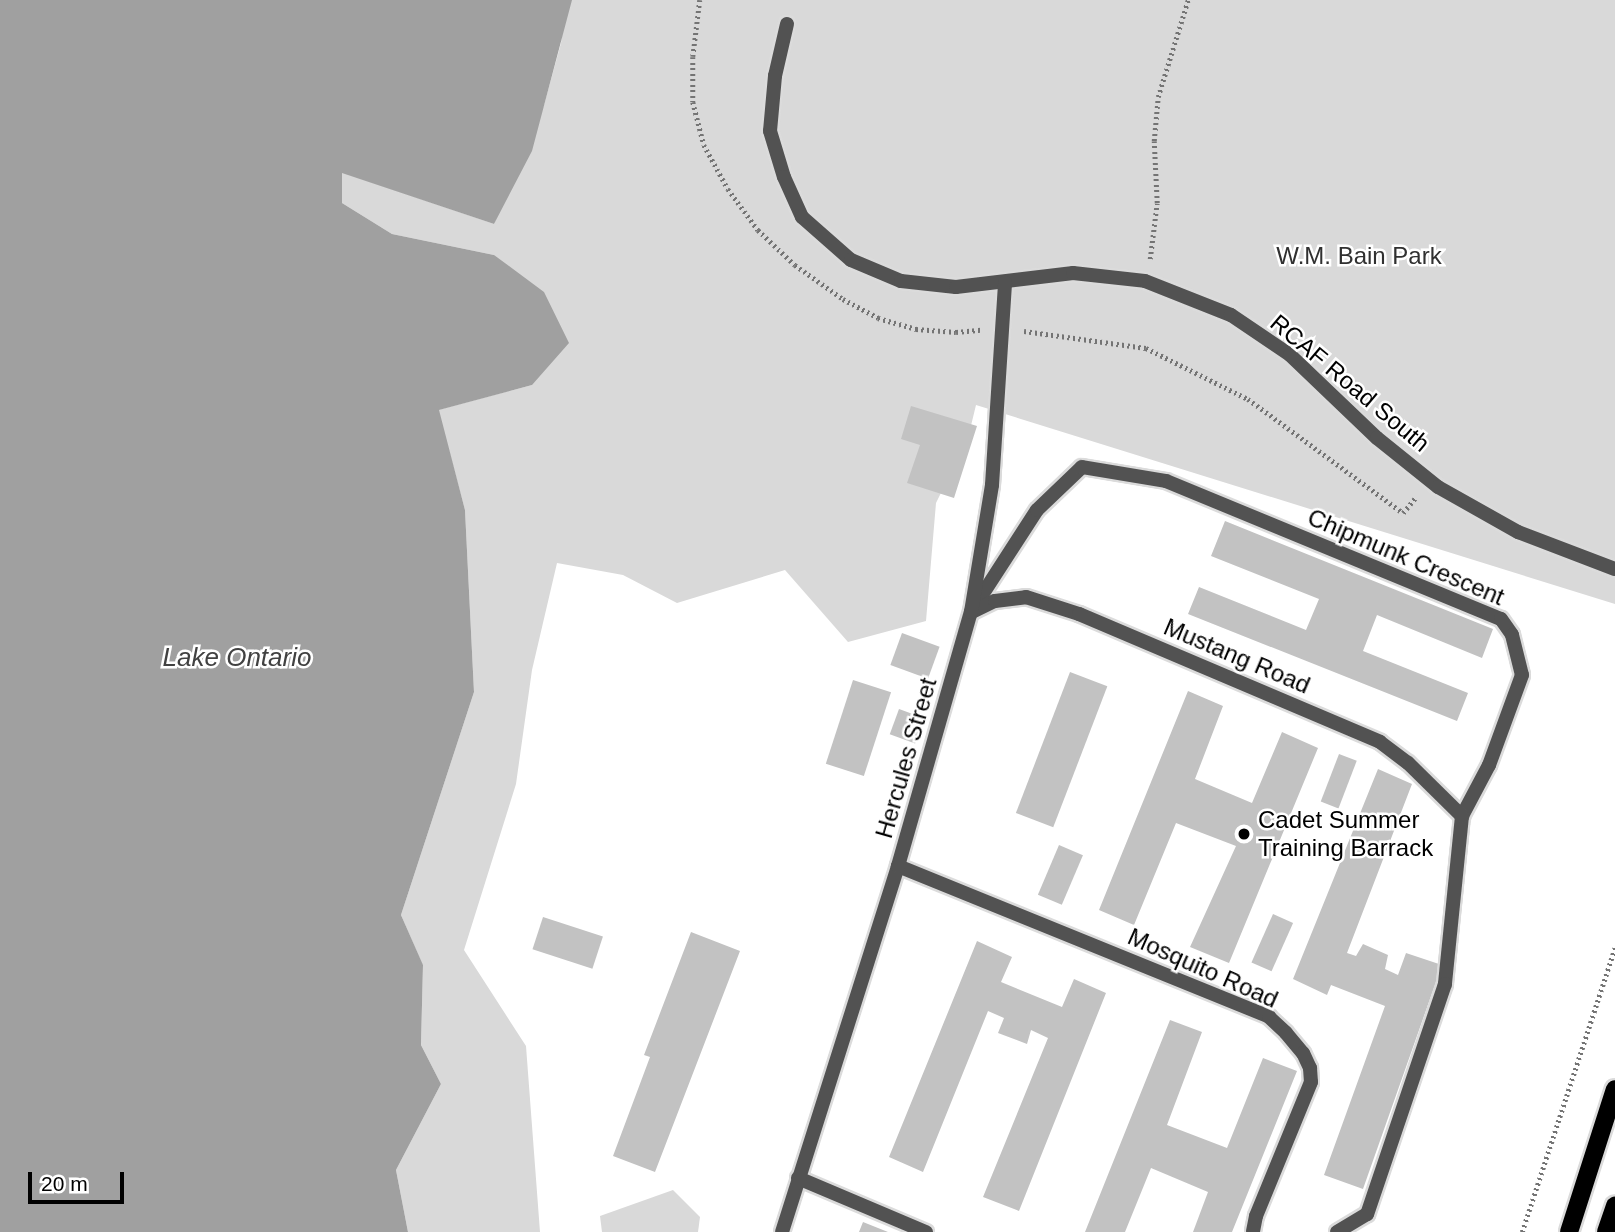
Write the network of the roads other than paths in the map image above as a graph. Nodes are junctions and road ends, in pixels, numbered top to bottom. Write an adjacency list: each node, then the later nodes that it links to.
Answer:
1 (787, 24): 2 (lane, RCAF Road South)
2 (1005, 282): 3 (lane, RCAF Road South); 4 (lane, Hercules Street)
3 (1615, 569)
4 (971, 612): 5 (lane, Mustang Road); 5 (lane, Chipmunk Crescent); 6 (lane, Hercules Street)
5 (1462, 816): 13 (lane, Chipmunk Crescent)
6 (898, 866): 8 (lane, Hercules Street); 12 (lane, Mosquito Road)
7 (1615, 1089): 14 (main road)
8 (798, 1178): 10 (lane, Hercules Street); 11 (lane)
9 (1615, 1206): 15 (main road)
10 (782, 1232)
11 (926, 1232)
12 (1253, 1232)
13 (1337, 1232)
14 (1569, 1232)
15 (1606, 1232)

